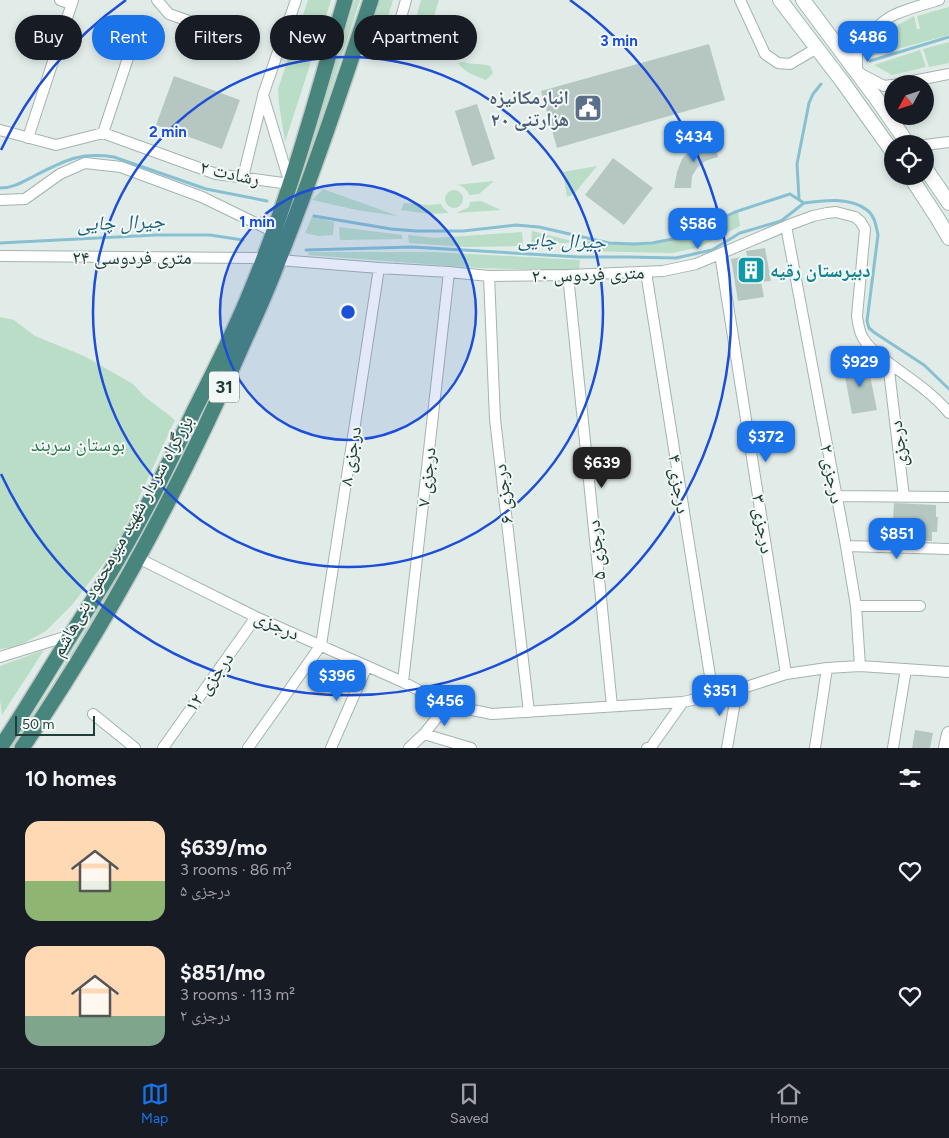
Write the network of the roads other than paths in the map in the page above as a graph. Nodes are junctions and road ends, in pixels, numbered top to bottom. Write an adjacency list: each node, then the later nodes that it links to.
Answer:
1 (60, 0): 11 (street)
2 (157, 0): 14 (street)
3 (296, 0): 23 (street)
4 (345, 0): 33 (highway, بزرگراه سردار شهید میرمحمود بنی‌هاشم / 31)
5 (371, 0): 12 (highway, بزرگراه سردار شهید میرمحمود بنی‌هاشم / 31)
6 (406, 0): 13 (street)
7 (740, 0): 15 (street)
8 (780, 0): 15 (main road)
9 (803, 0): 18 (main road)
10 (939, 0): 18 (street)
11 (72, 2): 27 (street)
12 (366, 15)
13 (402, 15)
14 (175, 16)
15 (817, 48): 21 (main road)
16 (354, 50): 42 (highway, بزرگراه سردار شهید میرمحمود بنی‌هاشم / 31)
17 (128, 60): 25 (street)
18 (857, 72): 21 (street); 22 (street); 26 (main road)
19 (949, 74): 20 (street)
20 (934, 77)
21 (842, 82): 28 (main road)
22 (884, 86)
23 (263, 95): 31 (street); 33 (street)
24 (0, 130): 27 (street)
25 (104, 133): 27 (street); 31 (street, رشادت ۲)
26 (902, 135)
27 (28, 138)
28 (884, 140)
29 (949, 142): 30 (street)
30 (934, 143)
31 (243, 177): 33 (street, رشادت ۲)
32 (934, 181): 36 (main road)
33 (290, 184): 38 (highway, بزرگراه سردار شهید میرمحمود بنی‌هاشم / 31)
34 (916, 185): 39 (main road)
35 (0, 200): 38 (street)
36 (949, 203)
37 (786, 226): 40 (street, ۲۰ متری فردوس); 48 (street, ۲۰ متری فردوس); 50 (street, درجزی ۲)
38 (274, 232): 42 (highway, بزرگراه سردار شهید میرمحمود بنی‌هاشم / 31)
39 (949, 238)
40 (720, 254): 45 (street, ۲۰ متری فردوس); 67 (street, درجزی ۳)
41 (0, 256): 42 (street, ۲۴ متری فردوسی)
42 (272, 259): 43 (street, ۲۰ متری فردوس); 55 (highway, بزرگراه سردار شهید میرمحمود بنی‌هاشم / 31); 59 (highway, بزرگراه سردار شهید میرمحمود بنی‌هاشم / 31)
43 (379, 268): 44 (street, ۲۰ متری فردوس); 60 (street, درجزی ۸)
44 (449, 272): 47 (street, ۲۰ متری فردوس); 68 (street, درجزی ۷)
45 (646, 272): 46 (street, ۲۰ متری فردوس); 70 (street, درجزی ۴)
46 (568, 275): 47 (street, ۲۰ متری فردوس); 73 (street, درجزی ۵)
47 (489, 276): 74 (street, درجزی ۶)
48 (888, 362): 49 (street, ۲۰ متری فردوس); 51 (street, درجزی)
49 (949, 414)
50 (836, 496): 51 (street); 53 (street, درجزی ۲)
51 (904, 497): 52 (street)
52 (949, 497)
53 (846, 546): 54 (street); 56 (street, درجزی ۲)
54 (949, 549)
55 (138, 558): 58 (street, درجزی); 79 (highway, بزرگراه سردار شهید میرمحمود بنی‌هاشم / 31)
56 (856, 606): 57 (street); 63 (street, درجزی ۲)
57 (920, 606)
58 (256, 616): 60 (street, درجزی); 81 (street, درجزی ۱۲)
59 (71, 635): 61 (street); 78 (highway, بزرگراه سردار شهید میرمحمود بنی‌هاشم / 31)
60 (321, 645): 62 (street, درجزی); 82 (street)
61 (0, 657)
62 (367, 666): 68 (street, درجزی); 83 (street)
63 (860, 666): 64 (street, درجزی); 65 (street, درجزی)
64 (827, 668): 67 (street, درجزی); 88 (street)
65 (906, 669): 66 (street, درجزی); 89 (street)
66 (949, 672)
67 (786, 674): 69 (street, درجزی)
68 (403, 682): 72 (street, درجزی)
69 (737, 690): 70 (street, درجزی); 87 (street)
70 (712, 695): 71 (street, درجزی)
71 (683, 702): 73 (street, درجزی); 86 (street)
72 (447, 704): 74 (street, درجزی); 76 (street)
73 (612, 706): 74 (street, درجزی)
74 (528, 712)
75 (93, 714): 80 (street)
76 (424, 734): 84 (street); 85 (street)
77 (949, 734): 90 (main road)
78 (0, 746)
79 (22, 748)
80 (135, 748)
81 (162, 748)
82 (248, 748)
83 (331, 748)
84 (409, 748)
85 (471, 748)
86 (649, 748)
87 (727, 748)
88 (815, 748)
89 (893, 748)
90 (946, 748)

